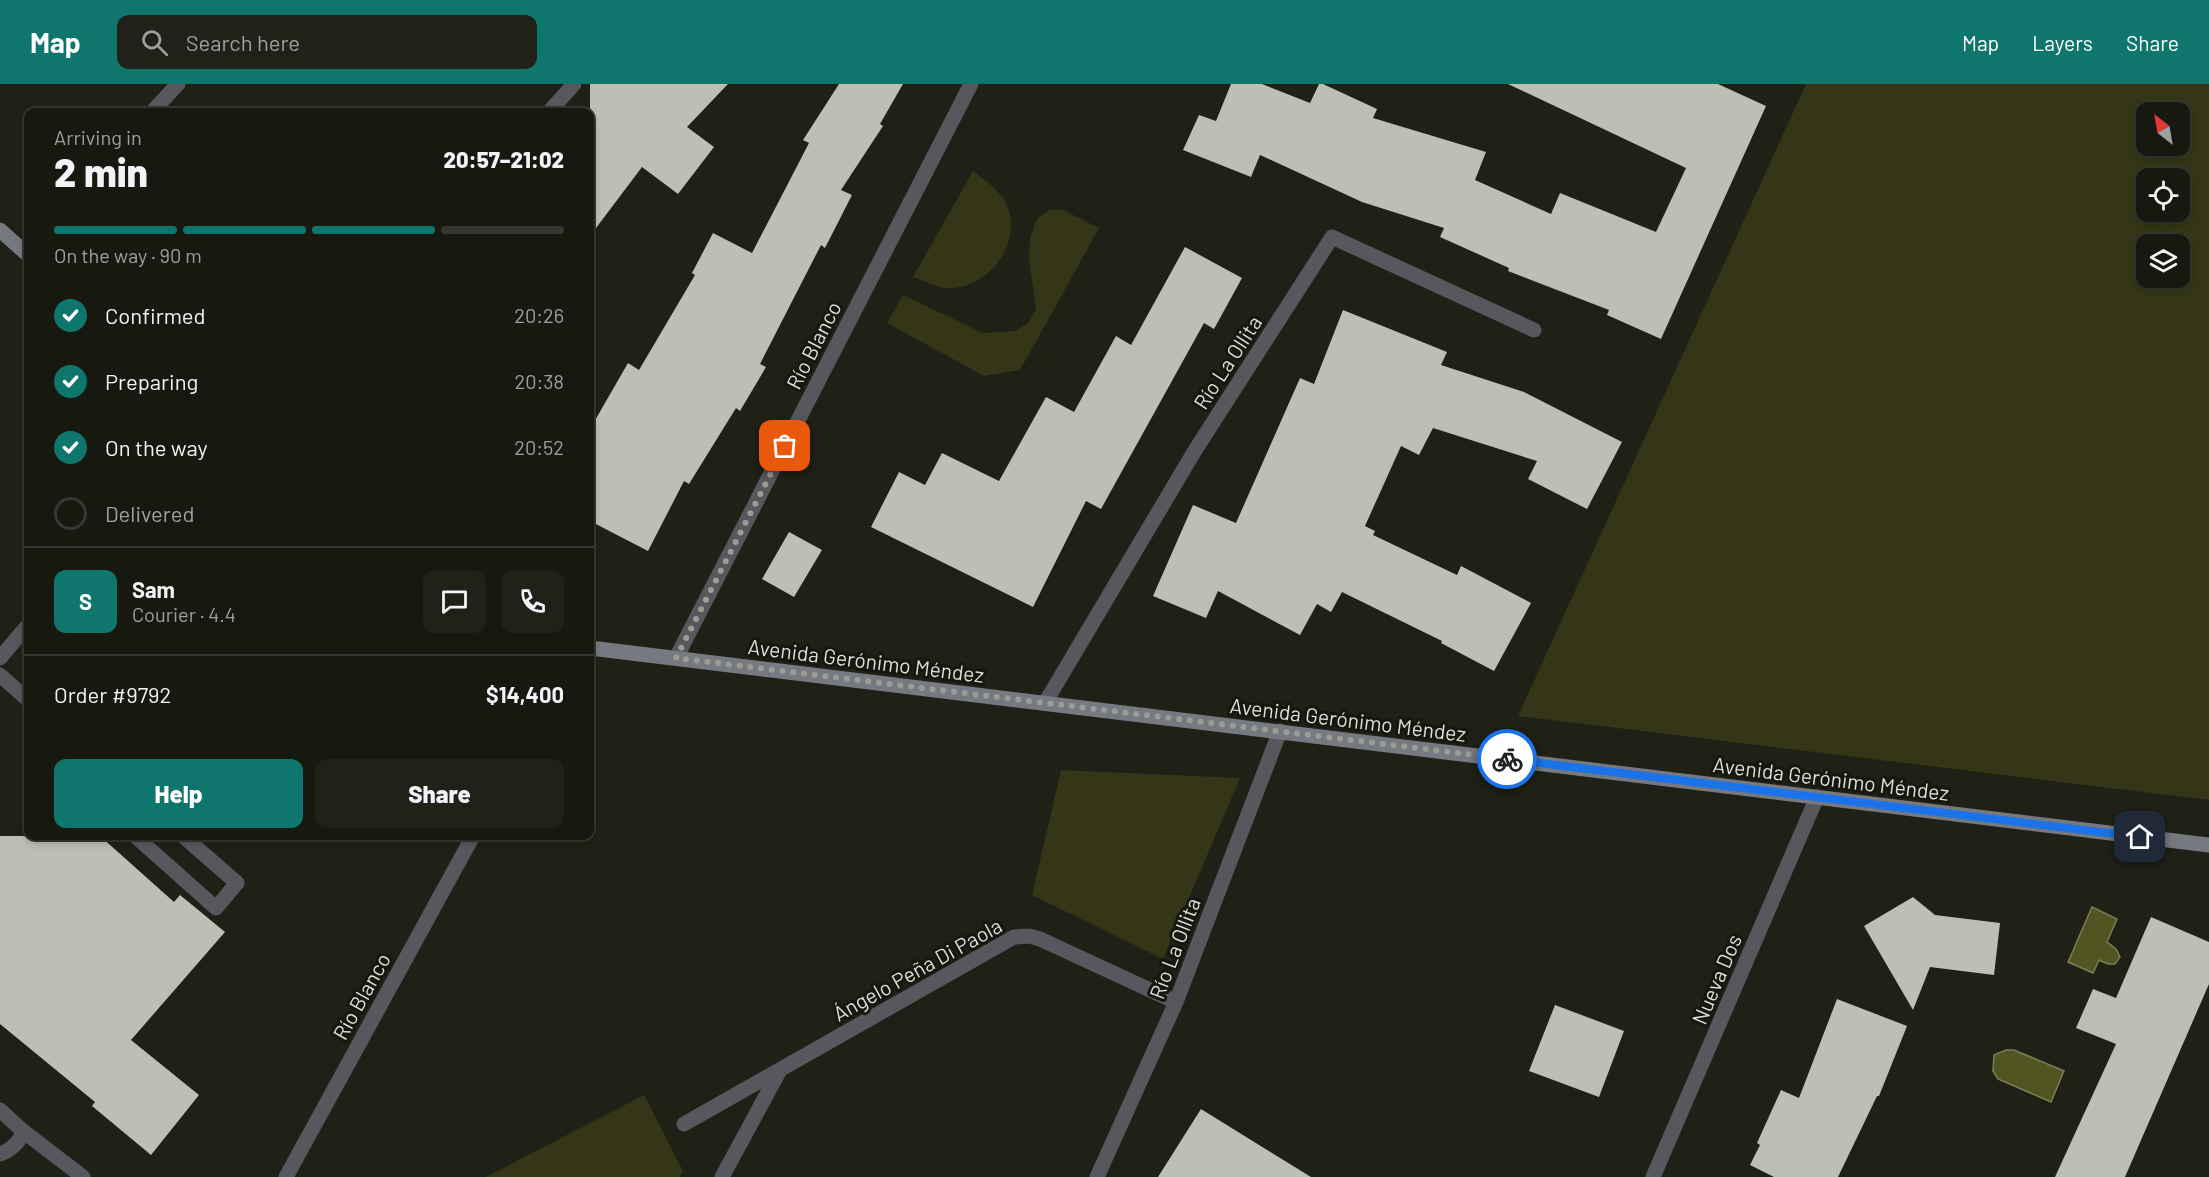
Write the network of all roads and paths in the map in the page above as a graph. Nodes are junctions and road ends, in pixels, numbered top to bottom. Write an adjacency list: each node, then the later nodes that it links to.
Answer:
1 (178, 84): 4 (street)
2 (574, 84): 5 (street)
3 (971, 84): 12 (street, Río Blanco)
4 (156, 108)
5 (553, 108)
6 (0, 230): 7 (street)
7 (24, 250)
8 (1534, 330): 15 (street, Río La Ollita)
9 (24, 631): 11 (street)
10 (594, 648): 12 (street, Avenida Gerónimo Méndez)
11 (0, 658)
12 (676, 658): 15 (street, Avenida Gerónimo Méndez)
13 (0, 675): 14 (street)
14 (24, 696)
15 (1045, 703): 16 (street, Avenida Gerónimo Méndez)
16 (1281, 732): 17 (street, Avenida Gerónimo Méndez); 22 (street, Río La Ollita)
17 (1817, 797): 21 (street, Avenida Gerónimo Méndez); 32 (street, Nueva Dos)
18 (140, 840): 19 (street)
19 (188, 840)
20 (471, 840): 29 (street, Río Blanco)
21 (2209, 845)
22 (1176, 1002): 23 (street, Ángelo Peña Di Paola); 31 (street, Río La Ollita)
23 (780, 1070): 25 (street, Ángelo Peña Di Paola); 30 (street)
24 (0, 1110): 26 (street)
25 (684, 1124)
26 (23, 1131): 27 (street); 28 (street)
27 (0, 1155)
28 (83, 1177)
29 (286, 1177)
30 (722, 1177)
31 (1097, 1177)
32 (1653, 1177)

